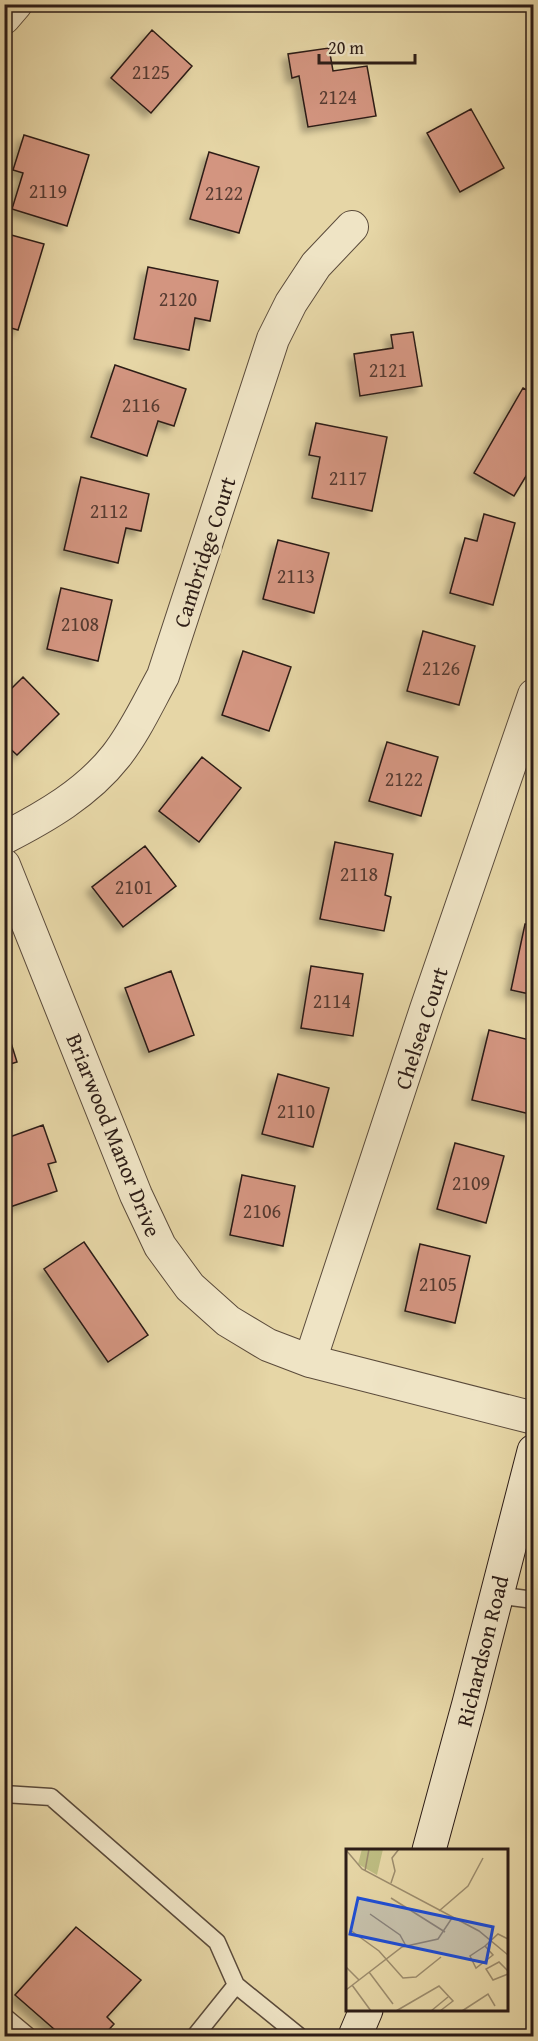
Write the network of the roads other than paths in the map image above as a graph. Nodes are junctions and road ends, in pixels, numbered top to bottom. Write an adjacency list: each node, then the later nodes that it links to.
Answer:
1 (16, 4): 2 (street)
2 (4, 18)
3 (352, 227): 5 (street, Cambridge Court)
4 (534, 695): 7 (street, Chelsea Court)
5 (4, 838)
6 (4, 865): 7 (street, Briarwood Manor Drive)
7 (310, 1361): 8 (street, Briarwood Manor Drive)
8 (534, 1418)
9 (534, 1451): 10 (street, Richardson Road)
10 (496, 1595): 11 (lane); 13 (street, Richardson Road)
11 (534, 1600)
12 (4, 1794): 14 (lane)
13 (430, 1849)
14 (236, 1985): 18 (lane); 19 (lane)
15 (366, 2011): 20 (street)
16 (4, 2016): 17 (lane)
17 (28, 2037)
18 (195, 2037)
19 (299, 2037)
20 (355, 2037)

